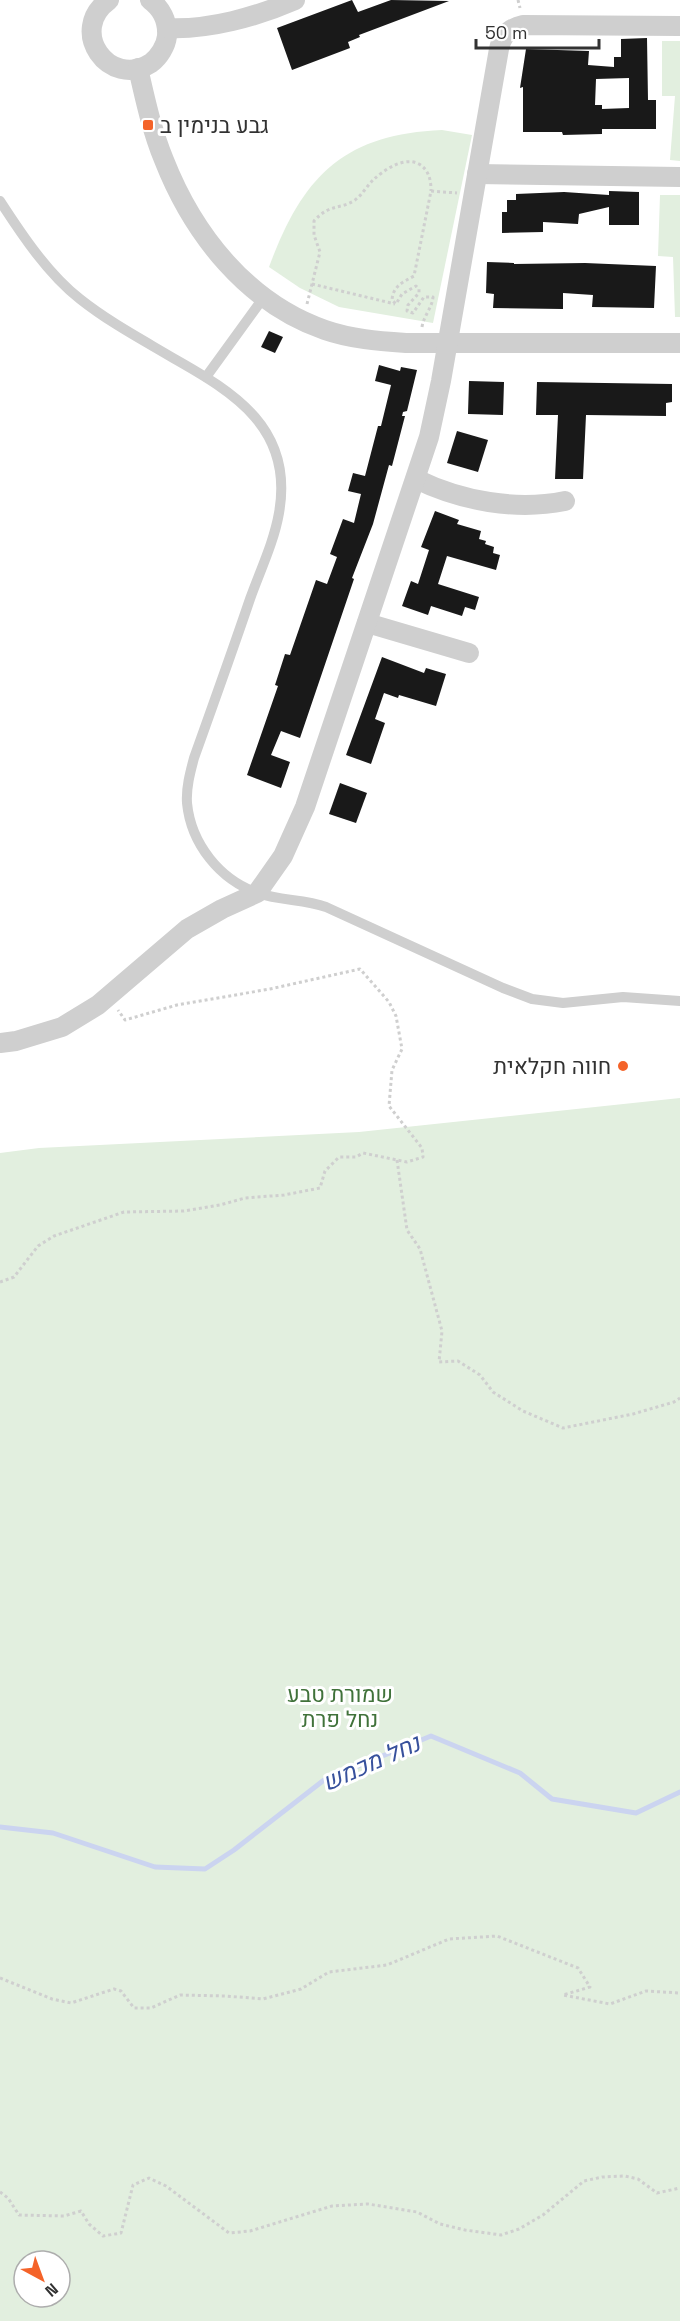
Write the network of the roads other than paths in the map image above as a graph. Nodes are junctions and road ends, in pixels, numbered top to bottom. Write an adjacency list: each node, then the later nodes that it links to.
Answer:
1 (109, 0): 6 (street)
2 (150, 0): 5 (street)
3 (295, 0): 5 (street)
4 (680, 26): 7 (street)
5 (167, 28): 6 (street)
6 (138, 68): 10 (street)
7 (477, 174): 8 (street); 12 (street)
8 (680, 177)
9 (0, 201): 13 (lane)
10 (264, 297): 12 (street); 13 (lane)
11 (680, 343): 12 (street)
12 (448, 344): 14 (street)
13 (206, 377): 18 (lane)
14 (416, 479): 15 (street); 16 (street)
15 (566, 501)
16 (367, 623): 17 (street); 18 (street)
17 (469, 653)
18 (257, 893): 19 (lane); 20 (street)
19 (680, 1001)
20 (0, 1042)

